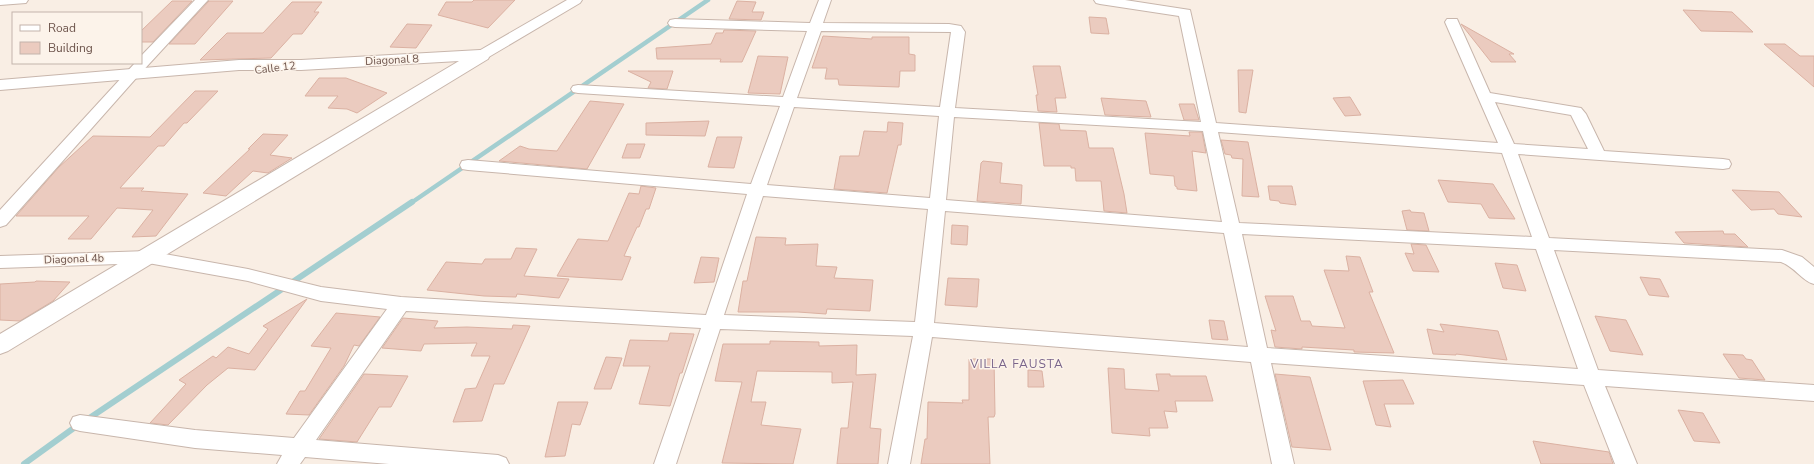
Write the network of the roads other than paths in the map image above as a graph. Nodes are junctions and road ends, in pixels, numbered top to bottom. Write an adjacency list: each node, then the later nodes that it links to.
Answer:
1 (22, 0): 6 (street)
2 (202, 0): 12 (street)
3 (576, 0): 10 (street)
4 (825, 0): 9 (street)
5 (1100, 0): 19 (street)
6 (0, 1)
7 (675, 22): 9 (street)
8 (1452, 22): 16 (street)
9 (816, 27): 17 (street); 18 (street)
10 (482, 55): 11 (street, Diagonal 8); 29 (street)
11 (301, 65): 12 (street, Calle 12)
12 (129, 78): 13 (street, Calle 12); 15 (street, Calle 12); 26 (street)
13 (0, 85)
14 (578, 89): 17 (street)
15 (0, 94)
16 (1484, 96): 20 (street); 21 (street)
17 (788, 103): 18 (street); 24 (street)
18 (947, 112): 19 (street); 25 (street)
19 (1209, 127): 20 (street); 27 (street)
20 (1508, 149): 21 (street); 28 (street)
21 (1598, 155): 22 (street)
22 (1723, 164)
23 (468, 165): 24 (street)
24 (757, 190): 25 (street); 33 (street)
25 (937, 204): 27 (street); 34 (street)
26 (0, 220)
27 (1231, 228): 28 (street); 36 (street)
28 (1541, 244): 31 (street); 37 (street)
29 (148, 257): 30 (street, Diagonal 4b); 32 (street, Diagonal 4b); 35 (street)
30 (0, 262)
31 (1814, 278)
32 (402, 304): 33 (street, Diagonal 4b); 40 (street)
33 (712, 322): 34 (street, Diagonal 4b); 42 (street)
34 (924, 329): 36 (street, Diagonal 4b); 43 (street)
35 (0, 345)
36 (1259, 355): 37 (street, Diagonal 4b); 44 (street)
37 (1591, 377): 38 (street, Diagonal 4b); 45 (street)
38 (1814, 393)
39 (80, 423): 40 (street)
40 (293, 456): 41 (street)
41 (498, 464)
42 (665, 464)
43 (899, 464)
44 (1283, 464)
45 (1626, 464)

